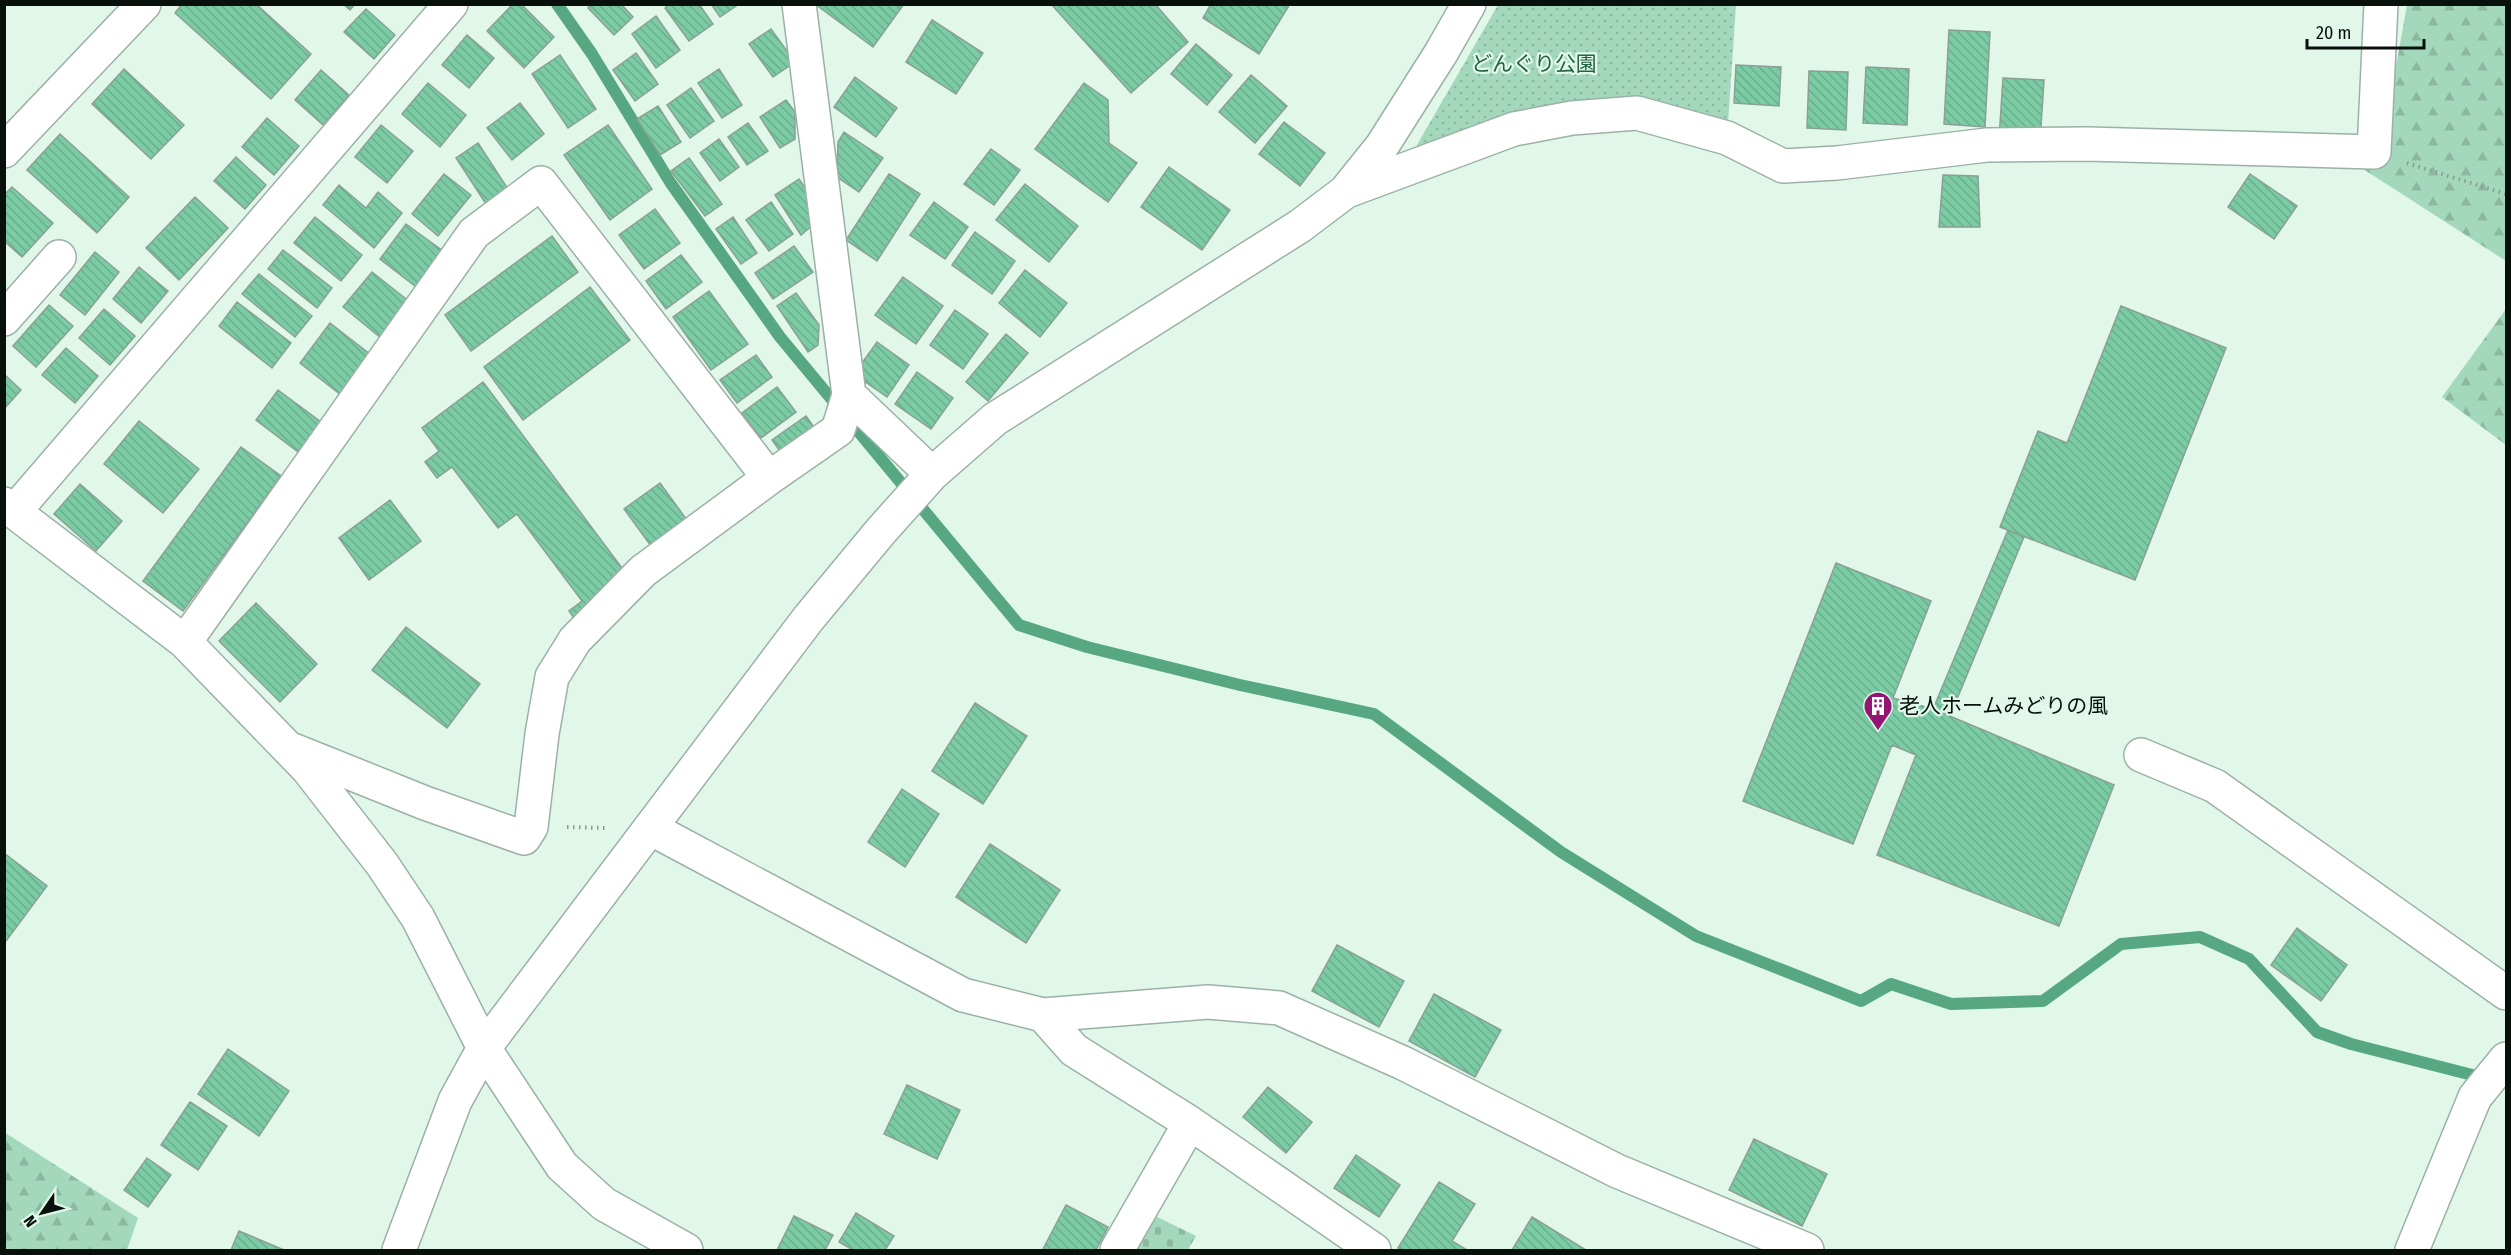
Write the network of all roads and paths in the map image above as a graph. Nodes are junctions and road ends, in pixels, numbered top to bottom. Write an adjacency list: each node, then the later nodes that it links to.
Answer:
1 (144, 4): 6 (street)
2 (451, 4): 15 (street)
3 (799, 4): 12 (street)
4 (1469, 4): 8 (street)
5 (2381, 4): 7 (street)
6 (4, 151)
7 (2373, 152): 8 (street); 9 (path)
8 (1345, 192): 13 (street)
9 (2506, 194)
10 (59, 257): 11 (street)
11 (4, 319)
12 (849, 395): 13 (street); 14 (street)
13 (932, 474): 20 (street)
14 (769, 478): 16 (street); 19 (street)
15 (9, 508): 16 (street)
16 (185, 642): 17 (street)
17 (286, 747): 19 (street); 23 (street)
18 (2141, 755): 21 (street)
19 (531, 827): 20 (path)
20 (650, 828): 22 (street); 23 (street)
21 (2506, 993)
22 (1042, 1015): 25 (street); 30 (street)
23 (484, 1048): 26 (street); 27 (street)
24 (2506, 1059): 31 (street)
25 (1190, 1123): 28 (street); 29 (street)
26 (399, 1251)
27 (686, 1251)
28 (1117, 1251)
29 (1374, 1251)
30 (1807, 1251)
31 (2412, 1251)

